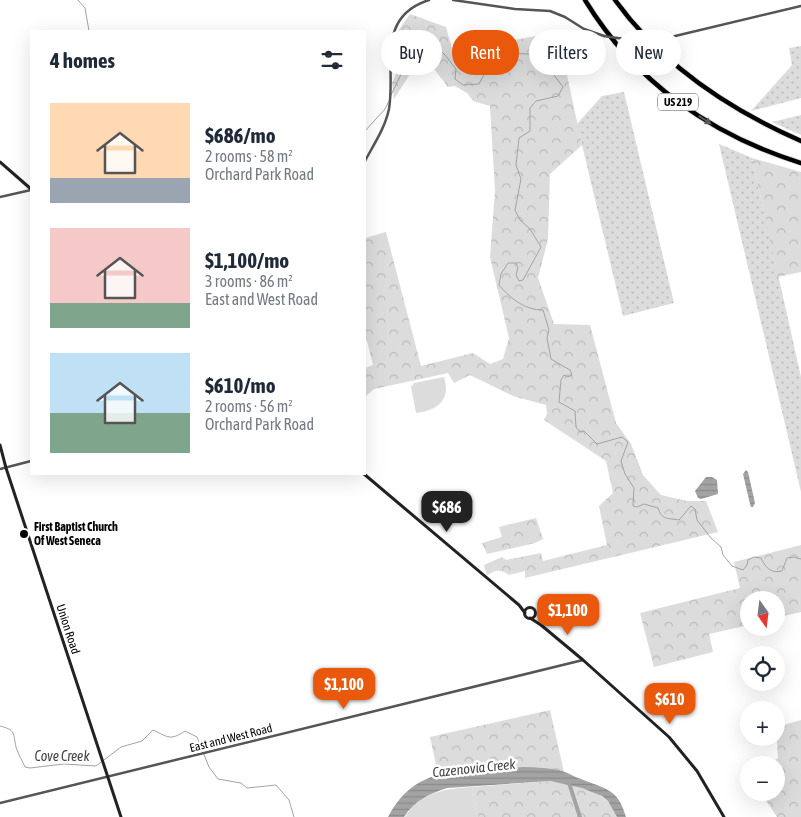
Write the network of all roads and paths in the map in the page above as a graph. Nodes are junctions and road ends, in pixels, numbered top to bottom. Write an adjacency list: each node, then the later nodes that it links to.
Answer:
1 (429, 0): 7 (street)
2 (453, 0): 5 (street, bridge)
3 (585, 0): 9 (highway, US 219, one-way to 9)
4 (615, 0): 6 (highway, US 219)
5 (801, 6)
6 (801, 141)
7 (366, 159)
8 (0, 162): 10 (main road)
9 (801, 163)
10 (30, 188)
11 (30, 189): 12 (street)
12 (0, 197)
13 (0, 445): 15 (main road, Union Road)
14 (30, 462): 15 (street)
15 (6, 468): 16 (street); 25 (main road, Union Road)
16 (0, 469)
17 (365, 475): 18 (main road)
18 (519, 605): 19 (main road); 20 (main road)
19 (530, 608): 20 (main road); 21 (main road)
20 (525, 613): 22 (main road)
21 (535, 615): 22 (main road); 23 (main road)
22 (530, 618): 23 (main road)
23 (541, 625): 24 (main road)
24 (583, 660): 25 (street, East and West Road); 28 (main road)
25 (108, 777): 26 (street, East and West Road); 27 (main road, Union Road)
26 (0, 803)
27 (121, 817)
28 (724, 817)

